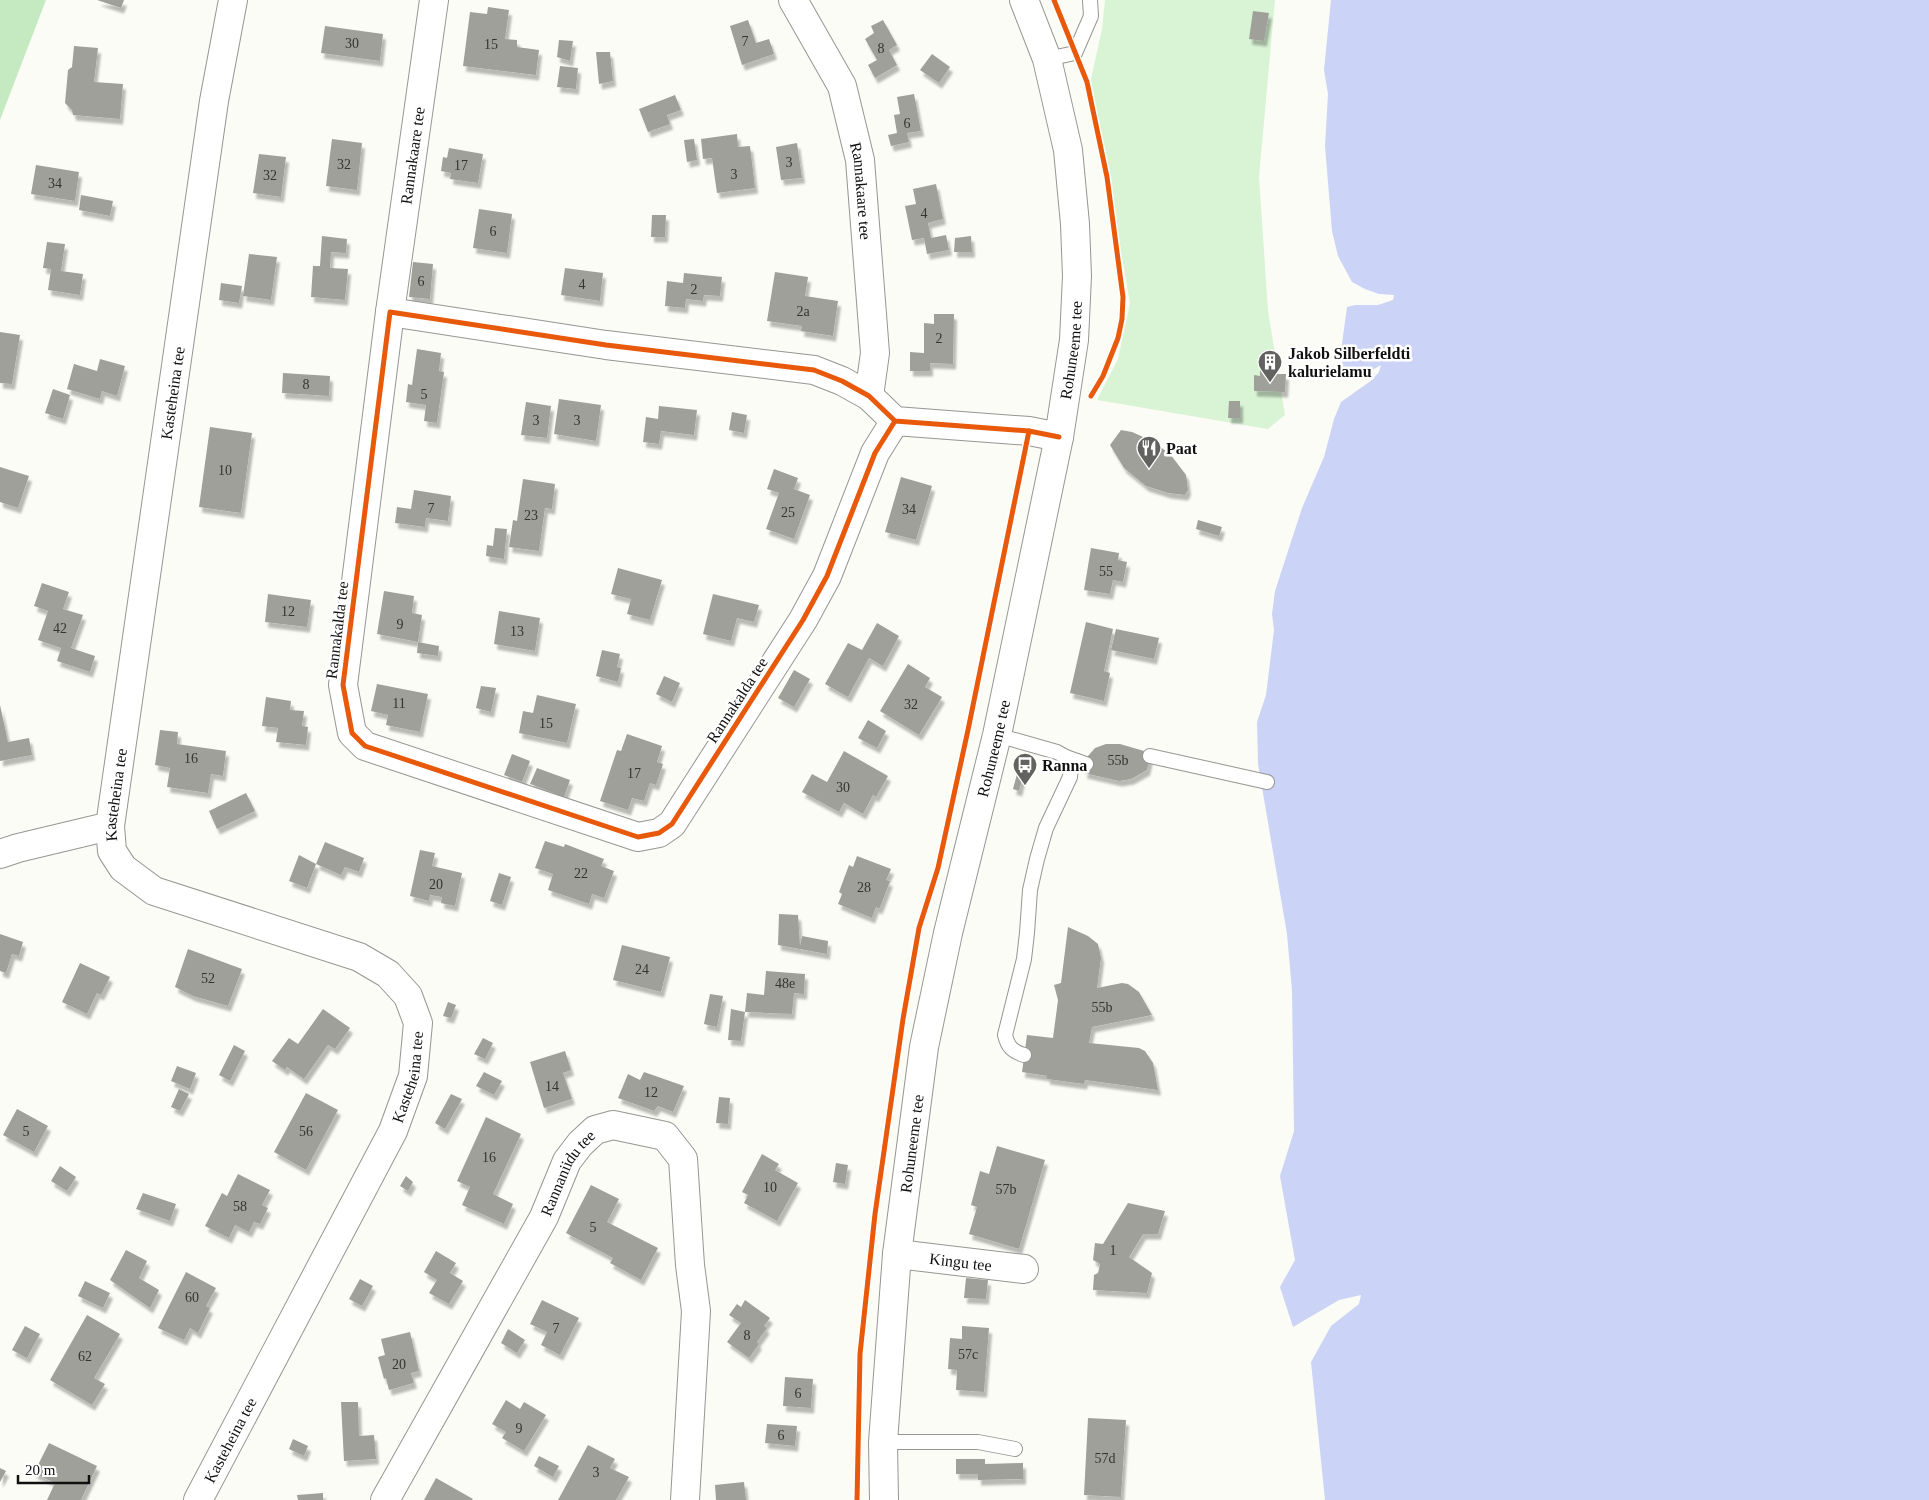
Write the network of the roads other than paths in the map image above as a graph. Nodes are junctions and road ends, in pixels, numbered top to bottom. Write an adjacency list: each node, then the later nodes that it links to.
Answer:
1 (233, 0): 16 (street, Kasteheina tee)
2 (434, 0): 7 (street, Rannakaare tee)
3 (793, 0): 8 (street, Rannakaare tee)
4 (1024, 0): 6 (street, Rohuneeme tee)
5 (1090, 0): 6 (lane)
6 (1047, 59): 10 (street, Rohuneeme tee)
7 (390, 312): 8 (street); 9 (street, Rannakalda tee)
8 (869, 396): 9 (street)
9 (895, 421): 10 (street)
10 (1059, 437): 11 (street, Rohuneeme tee)
11 (997, 735): 13 (lane); 19 (street, Rohuneeme tee)
12 (1150, 756): 15 (lane)
13 (1066, 757): 14 (lane); 18 (lane)
14 (1086, 764)
15 (1267, 782)
16 (110, 826): 17 (street); 23 (street, Kasteheina tee)
17 (0, 854)
18 (1024, 1055)
19 (897, 1254): 20 (street, Kingu tee); 21 (street, Rohuneeme tee)
20 (1024, 1269)
21 (883, 1442): 22 (lane); 26 (street, Rohuneeme tee)
22 (1015, 1449)
23 (198, 1500)
24 (385, 1500): 25 (street, Rannaniidu tee)
25 (685, 1500)
26 (884, 1500)

